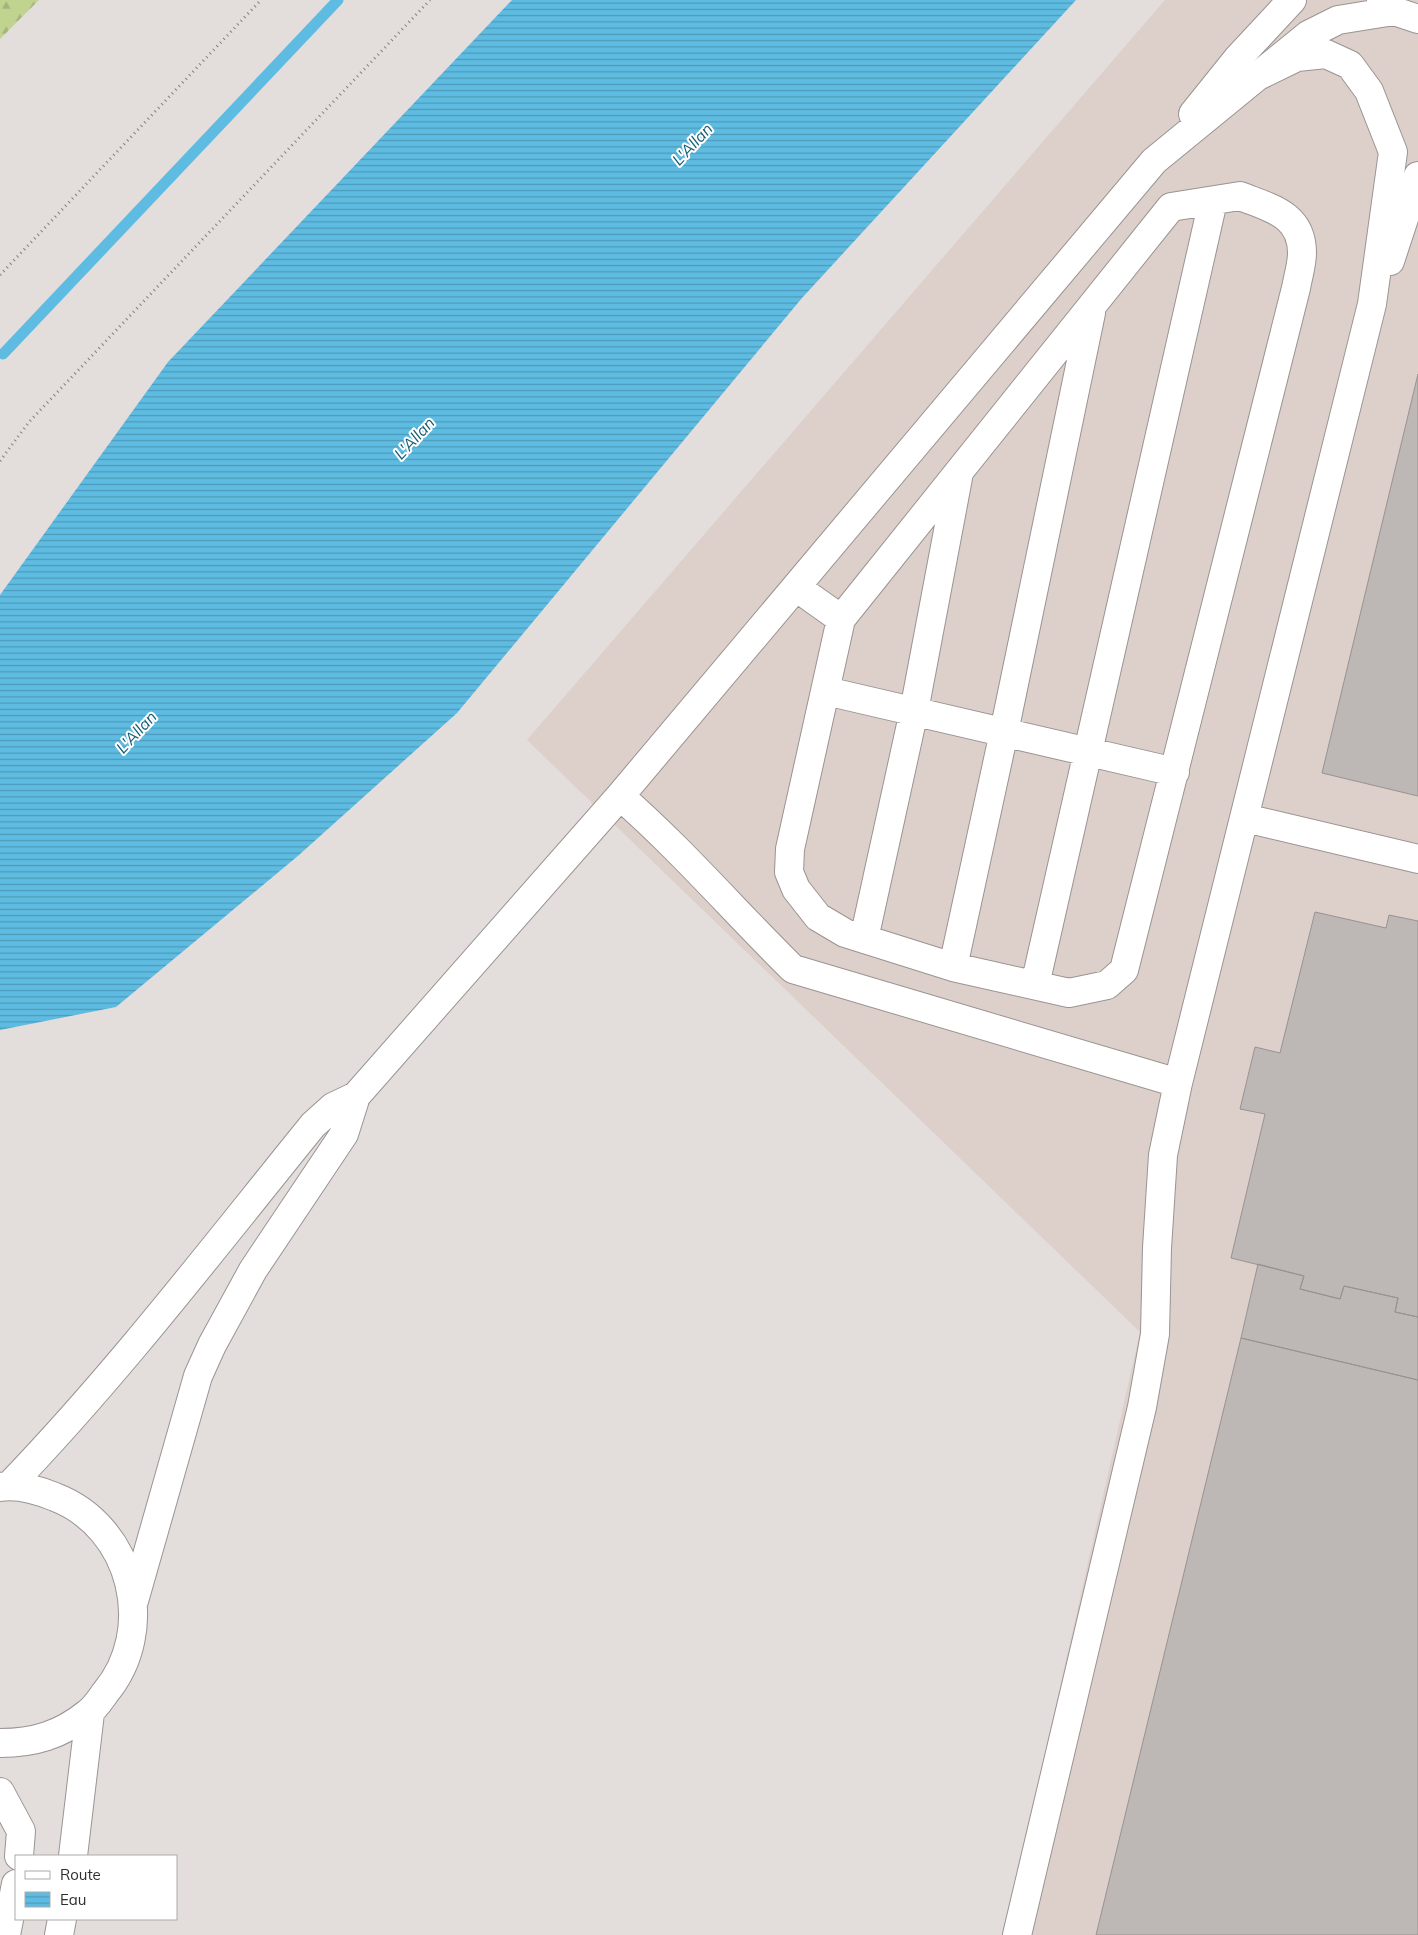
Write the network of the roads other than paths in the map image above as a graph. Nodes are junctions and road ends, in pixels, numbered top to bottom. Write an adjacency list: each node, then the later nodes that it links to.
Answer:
1 (1292, 0): 4 (lane)
2 (1398, 10): 3 (lane)
3 (1256, 77): 4 (lane); 8 (lane)
4 (1146, 170): 7 (lane); 11 (lane)
5 (1418, 176): 8 (lane)
6 (1213, 201): 7 (lane); 16 (lane); 17 (lane)
7 (1171, 207): 9 (lane)
8 (1372, 304): 19 (lane)
9 (1092, 307): 10 (lane); 15 (lane)
10 (958, 474): 12 (lane); 14 (lane)
11 (796, 587): 12 (lane); 18 (lane)
12 (842, 620): 13 (lane)
13 (826, 691): 14 (lane); 21 (lane)
14 (914, 711): 15 (lane); 21 (lane)
15 (1004, 732): 16 (lane); 22 (lane)
16 (1087, 753): 17 (lane); 23 (lane)
17 (1175, 772): 23 (lane)
18 (620, 796): 24 (lane); 25 (lane)
19 (1245, 818): 20 (lane); 24 (lane)
20 (1418, 859)
21 (864, 939): 22 (lane)
22 (953, 967): 23 (lane)
23 (1034, 985)
24 (1178, 1083): 37 (lane)
25 (356, 1096): 26 (lane); 27 (lane)
26 (4, 1486): 27 (lane)
27 (134, 1601): 28 (lane)
28 (90, 1713): 29 (lane); 32 (lane)
29 (0, 1743)
30 (0, 1792): 31 (lane)
31 (19, 1855)
32 (72, 1855)
33 (15, 1889): 35 (lane)
34 (62, 1920): 36 (lane)
35 (6, 1935)
36 (59, 1935)
37 (1018, 1935)

